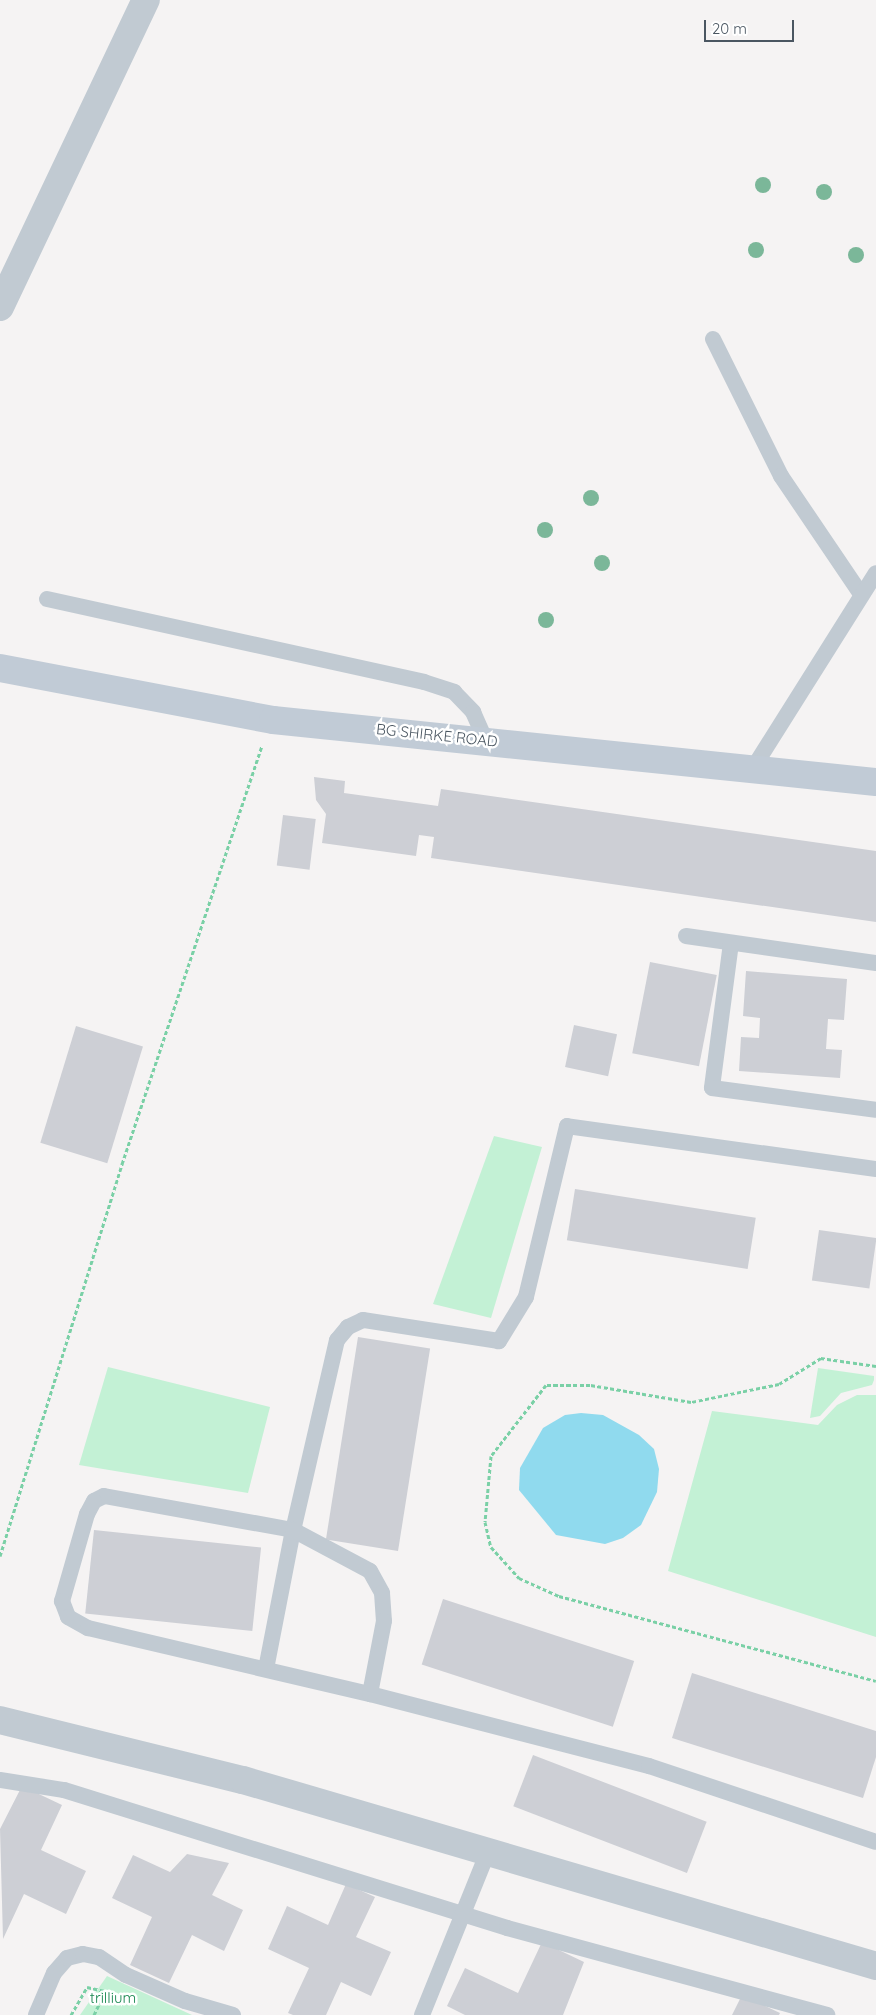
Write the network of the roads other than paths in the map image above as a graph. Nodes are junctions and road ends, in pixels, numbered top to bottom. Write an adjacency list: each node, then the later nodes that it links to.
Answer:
1 (146, 0): 2 (street)
2 (0, 307)
3 (713, 339): 5 (lane)
4 (876, 573): 5 (lane)
5 (861, 594): 9 (lane)
6 (47, 599): 8 (lane)
7 (0, 668): 8 (street, BG SHIRKE ROAD)
8 (485, 739): 9 (street, BG SHIRKE ROAD)
9 (750, 773): 10 (street, BG SHIRKE ROAD)
10 (876, 782)
11 (686, 936): 12 (lane)
12 (731, 942): 13 (lane); 14 (lane)
13 (876, 963)
14 (876, 1110)
15 (876, 1169): 16 (lane)
16 (293, 1530): 17 (lane); 17 (lane); 18 (lane)
17 (266, 1669): 18 (lane)
18 (370, 1694): 21 (lane)
19 (0, 1720): 22 (street)
20 (0, 1780): 23 (lane)
21 (876, 1842)
22 (488, 1852): 23 (lane); 24 (street)
23 (463, 1914): 27 (lane); 28 (lane)
24 (876, 1966)
25 (36, 2015): 26 (lane)
26 (232, 2015)
27 (422, 2015)
28 (827, 2015)

